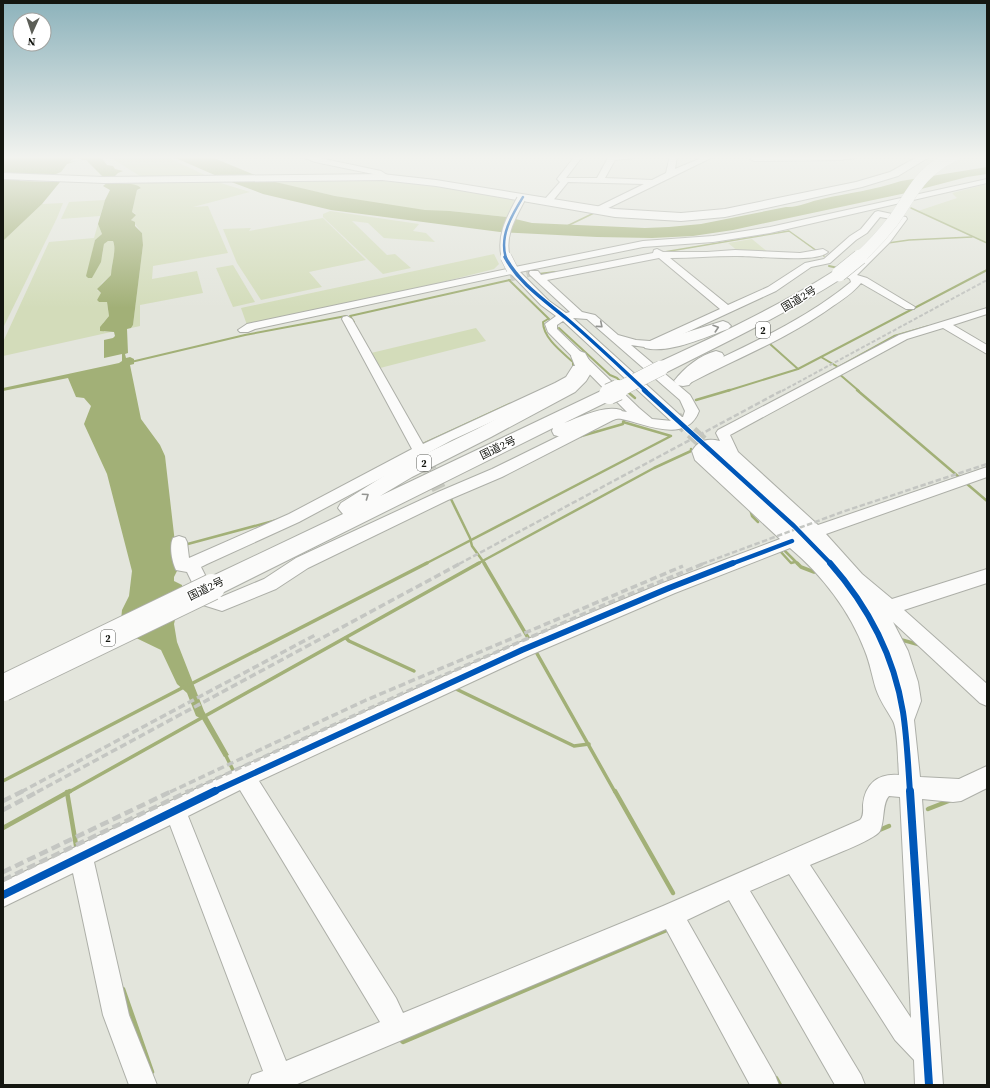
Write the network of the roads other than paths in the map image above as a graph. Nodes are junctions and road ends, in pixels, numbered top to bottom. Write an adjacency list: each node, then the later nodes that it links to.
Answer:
1 (523, 207): 13 (street)
2 (580, 207): 7 (highway)
3 (604, 207): 7 (street)
4 (753, 207): 7 (highway)
5 (876, 207): 8 (street)
6 (902, 207): 14 (highway, 国道2号 / 2, bridge)
7 (598, 210)
8 (646, 244): 10 (street); 11 (street)
9 (839, 250): 10 (street); 12 (street); 14 (street)
10 (661, 254): 13 (street); 18 (street)
11 (584, 255): 13 (street); 15 (street)
12 (814, 264): 14 (street); 18 (street)
13 (521, 272): 15 (street); 20 (street); 22 (street)
14 (849, 273): 16 (highway, 国道2号 / 2); 17 (street); 30 (highway, 2)
15 (447, 285): 24 (street)
16 (805, 296): 27 (highway, 2, one-way to 16); 39 (highway, 国道2号 / 2, bridge)
17 (910, 307)
18 (727, 310): 27 (street)
19 (987, 311): 23 (street)
20 (578, 314): 22 (street); 25 (street, one-way to 25)
21 (347, 318): 36 (street)
22 (559, 319): 26 (street); 33 (street)
23 (944, 324): 28 (street); 37 (street)
24 (244, 330)
25 (613, 336): 27 (street); 31 (street)
26 (561, 339): 29 (street); 36 (street)
27 (651, 345)
28 (987, 350)
29 (579, 356): 34 (street); 44 (highway, 2, one-way to 29)
30 (683, 381): 31 (street)
31 (685, 398): 34 (street)
32 (615, 414): 34 (street); 39 (highway, 2); 43 (street)
33 (676, 418)
34 (646, 420)
35 (710, 449): 50 (street)
36 (420, 451): 43 (street)
37 (732, 454): 40 (street); 41 (street)
38 (987, 472): 40 (street)
39 (326, 530): 44 (highway, 国道2号 / 2)
40 (815, 532): 46 (street)
41 (792, 541): 50 (street); 52 (street)
42 (180, 545): 43 (street)
43 (192, 565)
44 (250, 567): 48 (highway, 国道2号 / 2, bridge)
45 (987, 576): 47 (street)
46 (856, 579): 47 (street); 50 (street)
47 (889, 607): 49 (street)
48 (3, 688)
49 (987, 697)
50 (904, 718): 53 (street)
51 (987, 777): 53 (street)
52 (243, 780): 54 (street); 60 (street)
53 (910, 787): 56 (street); 61 (street)
54 (176, 814): 55 (street); 62 (street)
55 (82, 860): 58 (street); 63 (street)
56 (797, 865): 57 (street); 61 (street)
57 (737, 891): 59 (street); 65 (street)
58 (3, 895)
59 (675, 923): 60 (street); 64 (street)
60 (397, 1029): 62 (street)
61 (927, 1054): 66 (street)
62 (270, 1081)
63 (144, 1085)
64 (765, 1085)
65 (851, 1085)
66 (929, 1085)

